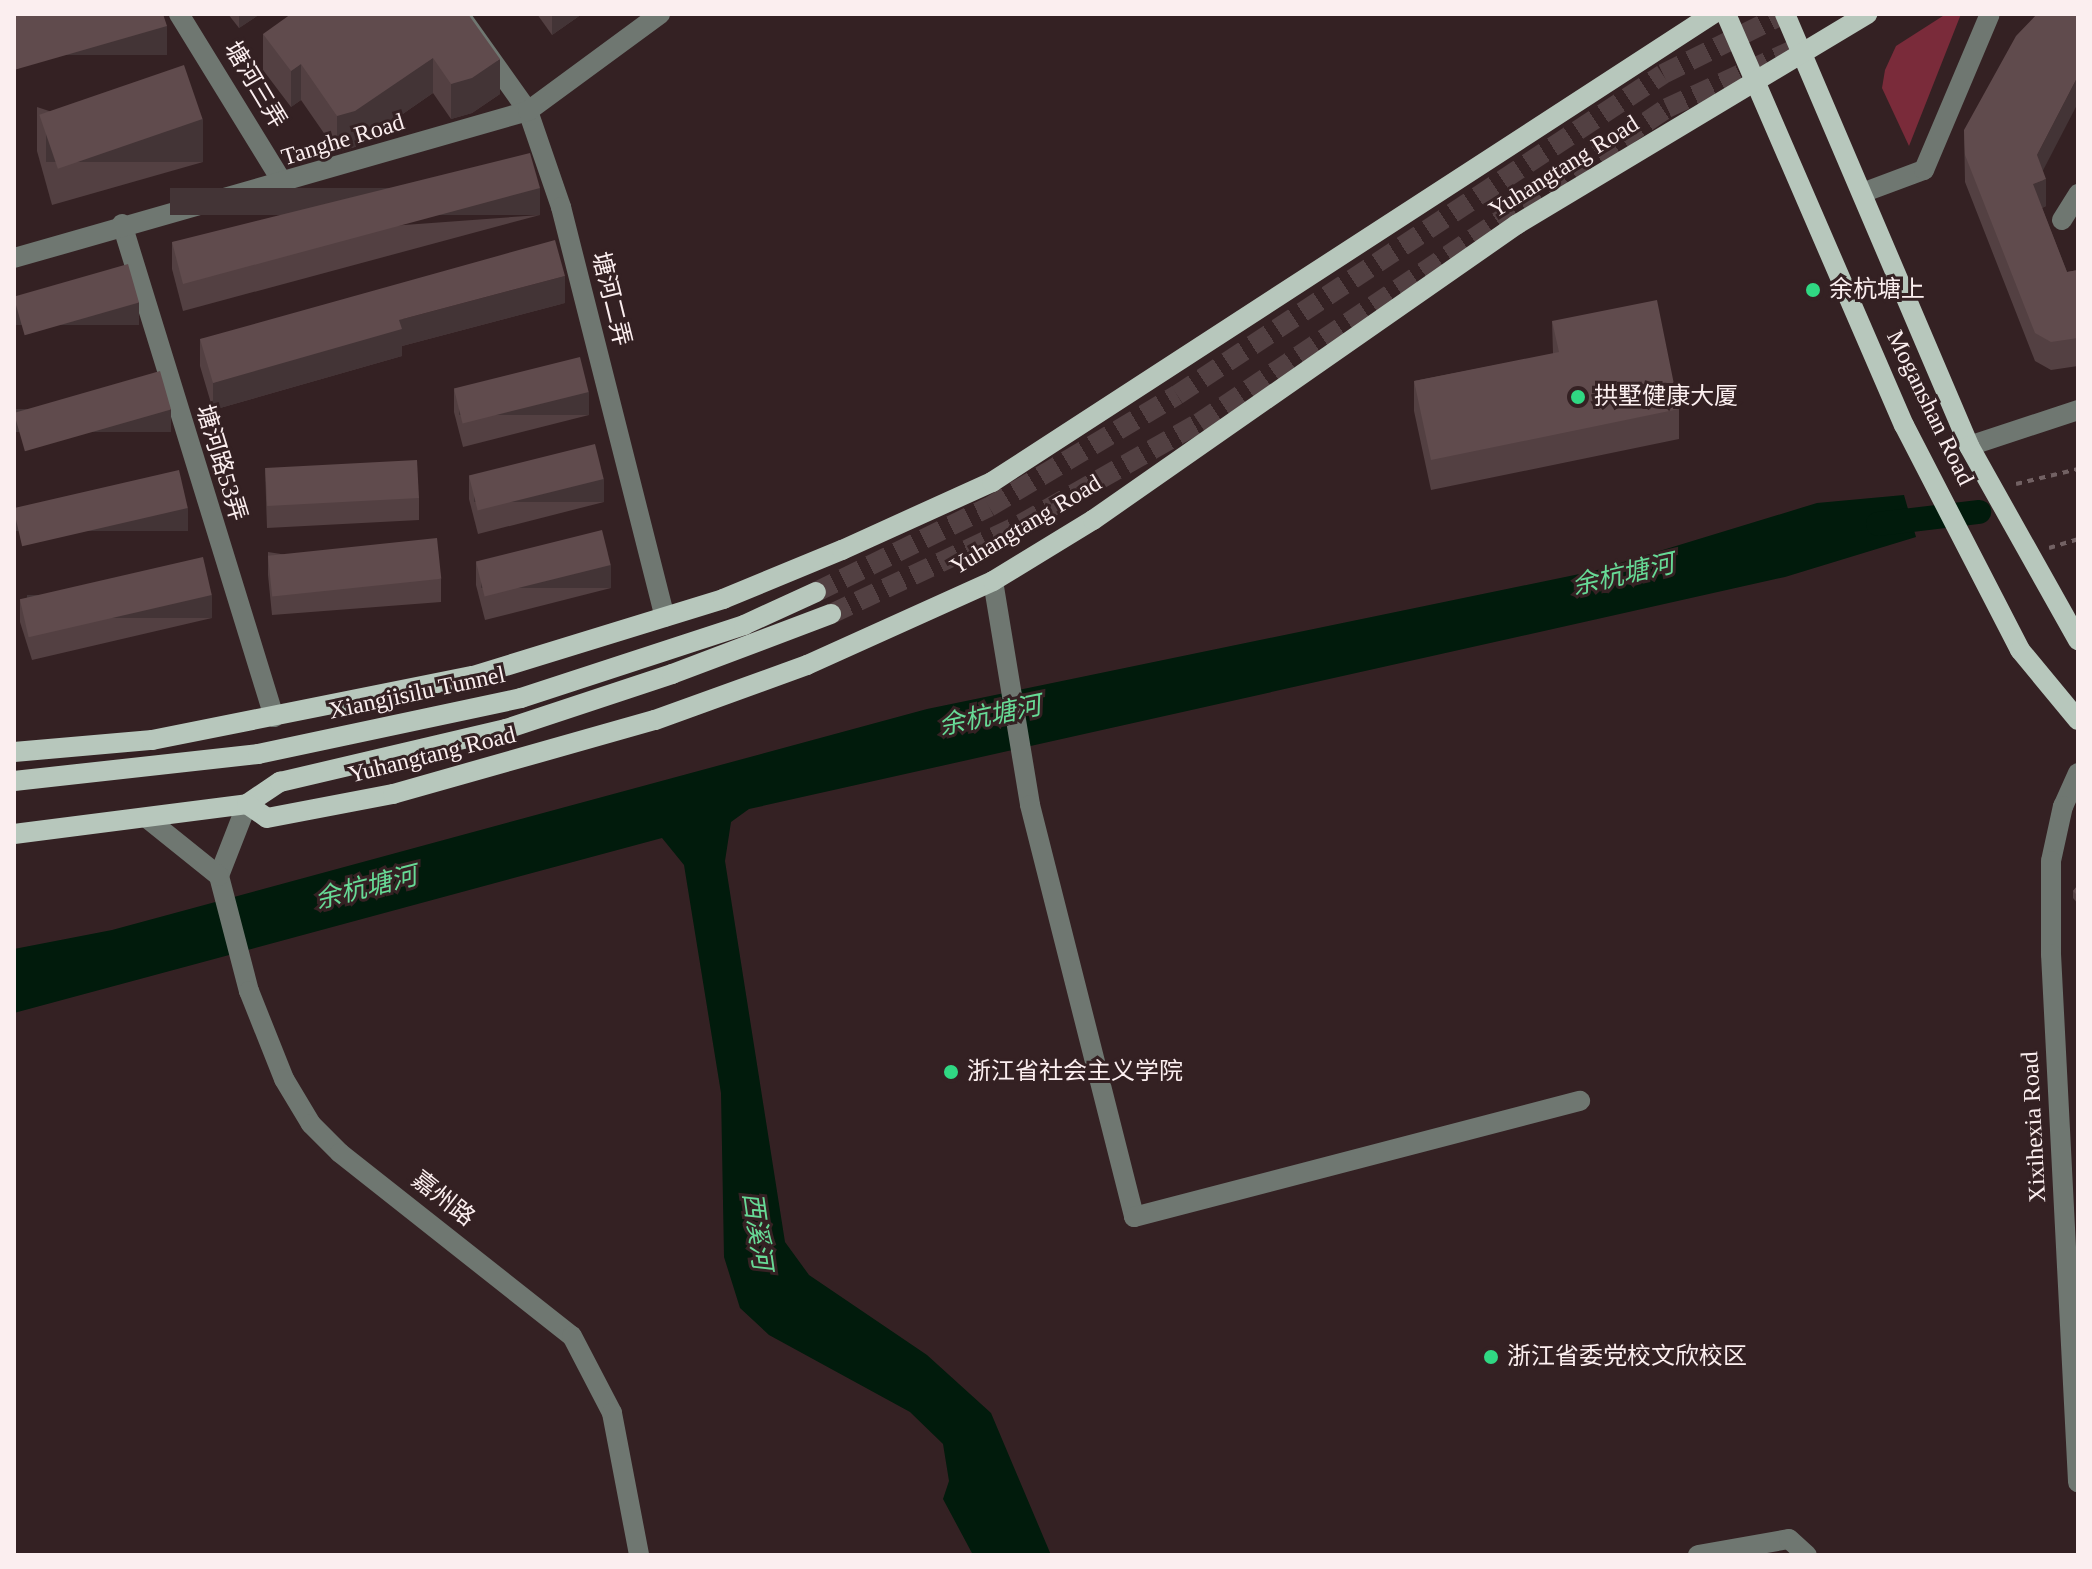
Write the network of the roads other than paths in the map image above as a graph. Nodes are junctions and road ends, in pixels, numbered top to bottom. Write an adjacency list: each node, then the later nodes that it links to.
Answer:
1 (179, 14): 12 (street, 塘河三弄)
2 (459, 14): 11 (street, 塘河二弄)
3 (660, 14): 11 (street, Tanghe Road)
4 (1713, 14): 23 (main road, Yuhangtang Road)
5 (1726, 14): 10 (main road, Moganshan Road)
6 (1785, 14): 9 (main road, Moganshan Road)
7 (1867, 14): 9 (main road, Yuhangtang Road)
8 (1990, 14): 13 (street)
9 (1805, 53): 10 (main road, Yuhangtang Road); 13 (main road, Moganshan Road)
10 (1754, 82): 20 (main road, Yuhangtang Road); 26 (main road, Moganshan Road)
11 (528, 111): 12 (street, Tanghe Road); 23 (street, 塘河二弄)
12 (284, 185): 16 (street, Tanghe Road)
13 (1862, 193): 19 (main road, Moganshan Road)
14 (2078, 194): 15 (street)
15 (2062, 220)
16 (122, 224): 17 (street, Tanghe Road); 25 (street, 塘河路53弄)
17 (14, 258)
18 (2078, 410): 19 (street)
19 (1969, 446): 24 (main road, Moganshan Road)
20 (993, 581): 30 (main road, Yuhangtang Road); 34 (street)
21 (816, 592): 29 (main road, Xiangjisilu Tunnel)
22 (831, 614): 30 (main road)
23 (665, 617): 25 (main road, Yuhangtang Road)
24 (2078, 640)
25 (274, 717): 27 (main road, Yuhangtang Road)
26 (2078, 720)
27 (14, 752)
28 (2078, 773): 35 (street, Xixihexia Road)
29 (14, 781)
30 (247, 804): 31 (main road, Yuhangtang Road); 33 (street)
31 (148, 819): 32 (main road, Yuhangtang Road); 33 (street)
32 (14, 834)
33 (219, 876): 36 (street, 嘉州路)
34 (1580, 1101)
35 (2078, 1482)
36 (639, 1555)
37 (1698, 1555): 38 (street)
38 (1807, 1555)

